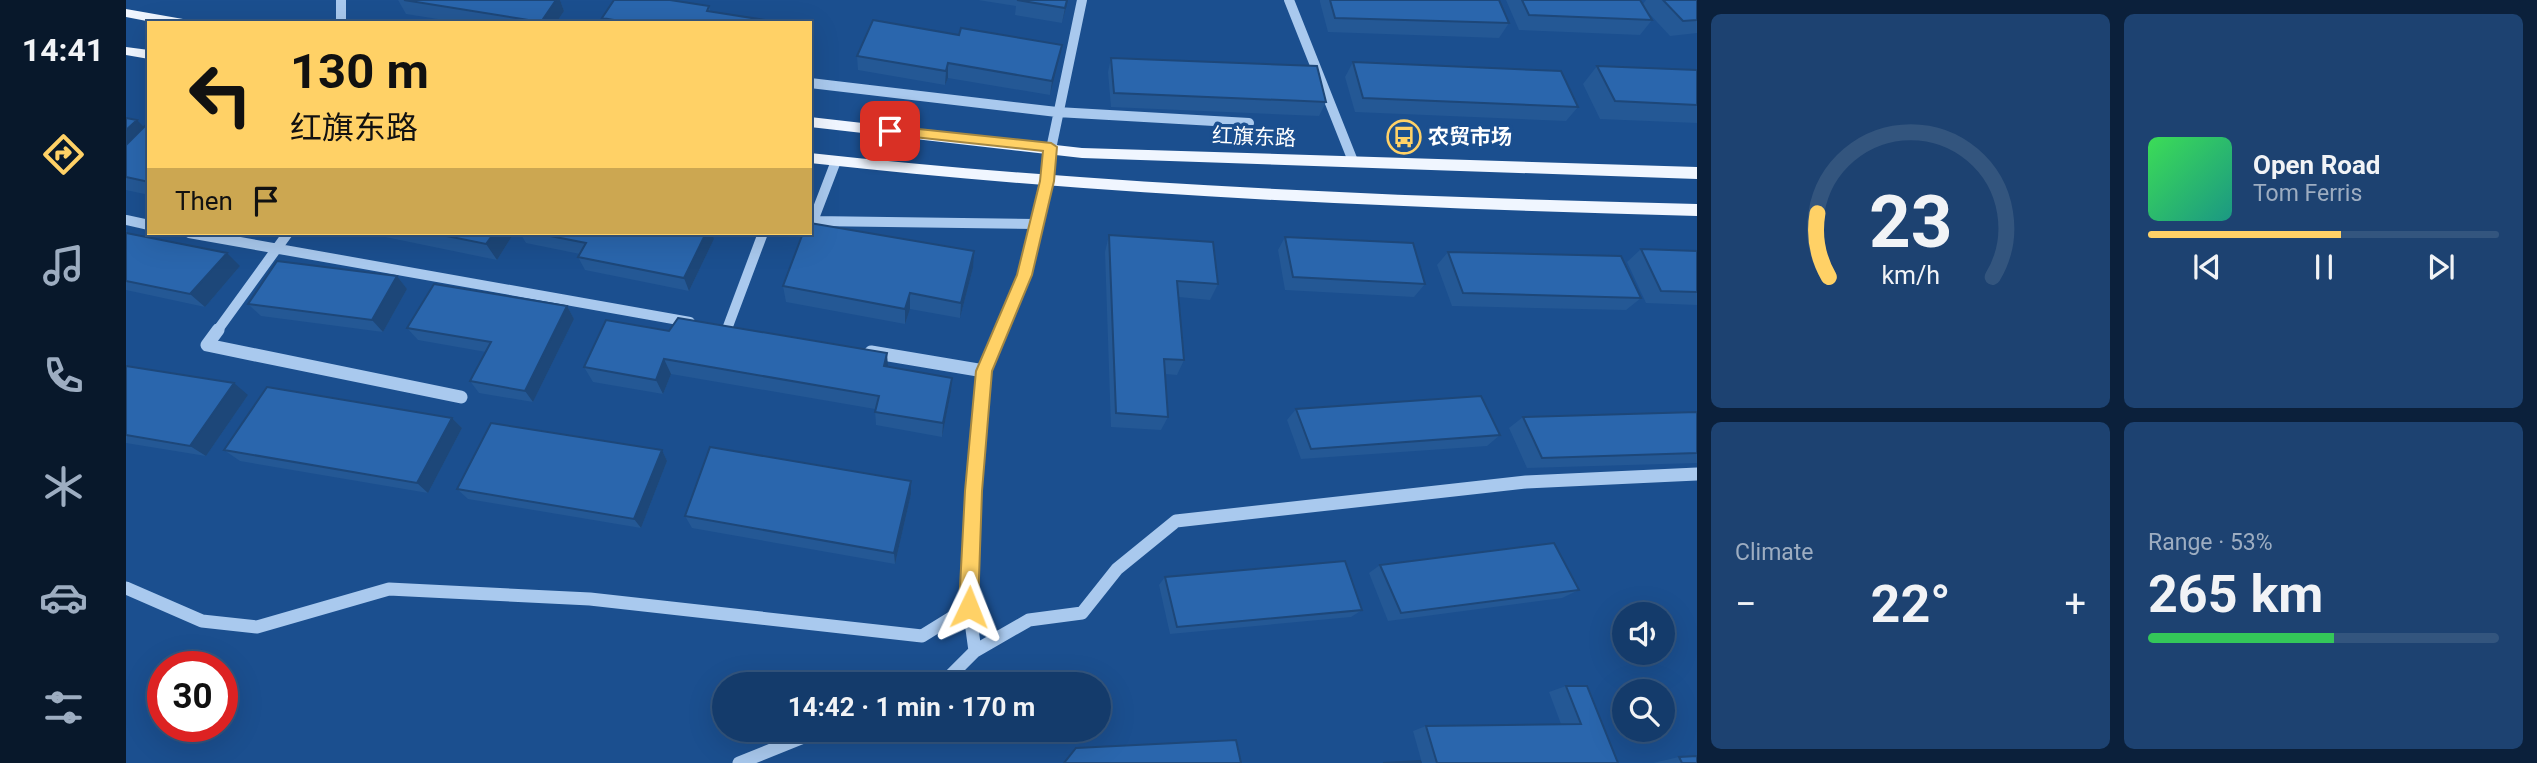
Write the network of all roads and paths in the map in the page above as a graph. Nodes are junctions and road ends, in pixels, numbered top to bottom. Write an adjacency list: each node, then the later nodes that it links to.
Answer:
1 (341, 0): 6 (street)
2 (1082, 0): 10 (street)
3 (1289, 0): 16 (street)
4 (126, 13): 5 (main road)
5 (172, 21)
6 (343, 21)
7 (126, 51): 8 (main road)
8 (147, 55)
9 (812, 83): 10 (street)
10 (1057, 113): 12 (street); 13 (street)
11 (812, 122): 13 (main road, 红旗东路)
12 (1249, 124)
13 (1051, 147): 16 (main road, 红旗东路); 18 (street)
14 (812, 158): 15 (main road)
15 (836, 161): 18 (main road); 21 (street)
16 (1353, 161): 17 (main road, 红旗东路)
17 (1697, 173)
18 (1047, 181): 19 (main road); 22 (street)
19 (1697, 210)
20 (126, 220): 23 (street)
21 (812, 221): 22 (street)
22 (1035, 224): 33 (street)
23 (147, 225)
24 (199, 235): 27 (street)
25 (286, 235): 27 (street)
26 (762, 235): 30 (street)
27 (275, 250): 28 (street); 34 (street)
28 (699, 324)
29 (713, 326): 30 (street)
30 (727, 328): 31 (street)
31 (740, 331)
32 (862, 351): 33 (street)
33 (984, 371): 37 (street)
34 (461, 397)
35 (1697, 474): 38 (street)
36 (126, 588): 37 (street)
37 (969, 607): 38 (street)
38 (975, 651): 39 (street)
39 (954, 672)
40 (791, 742): 41 (street)
41 (739, 763)

